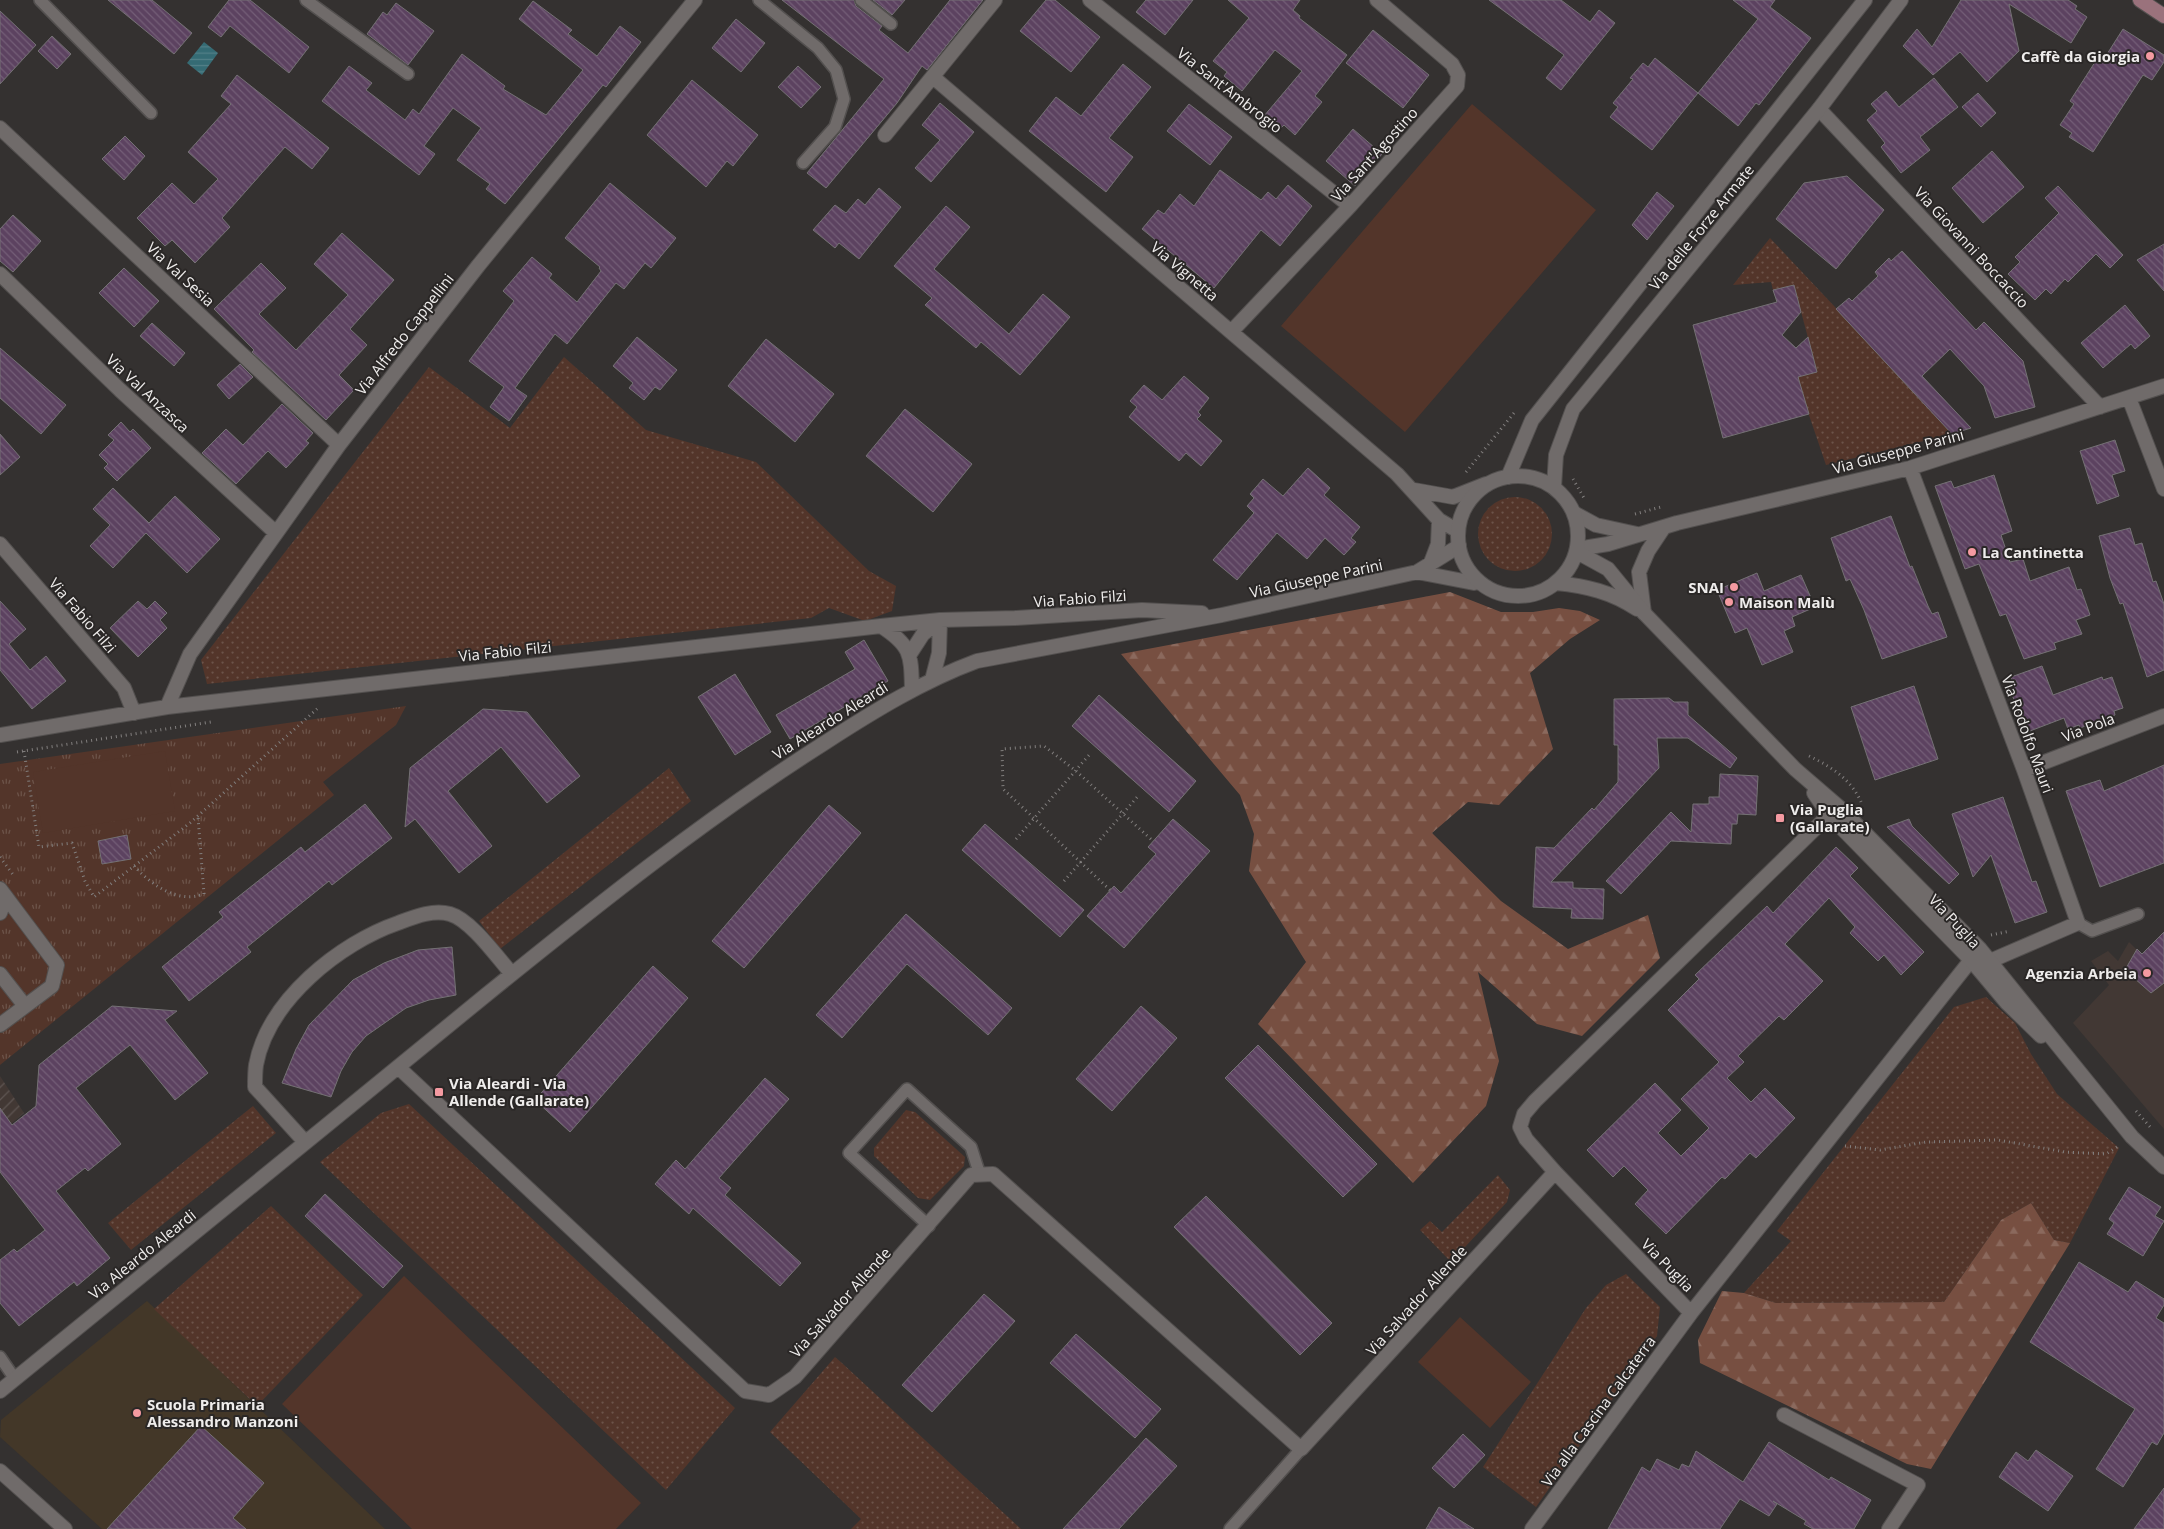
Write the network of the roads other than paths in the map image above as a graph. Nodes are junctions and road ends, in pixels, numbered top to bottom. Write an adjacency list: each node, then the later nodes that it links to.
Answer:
1 (40, 0): 17 (lane)
2 (306, 0): 14 (lane)
3 (695, 0): 27 (street, Via Alfredo Cappellini)
4 (759, 0): 20 (lane)
5 (861, 0): 13 (lane)
6 (995, 0): 15 (street)
7 (1090, 0): 21 (street, Via Sant'Ambrogio)
8 (1377, 0): 21 (street, Via Sant'Agostino)
9 (1865, 0): 29 (street, Via delle Forze Armate)
10 (1901, 0): 16 (street, Via delle Forze Armate)
11 (2141, 0): 12 (main road)
12 (2164, 16)
13 (891, 24)
14 (408, 74)
15 (933, 78): 19 (street); 23 (street, Via Vignetta)
16 (1819, 109): 26 (street, Via Giovanni Boccaccio); 31 (street, Via delle Forze Armate)
17 (151, 113)
18 (0, 128): 27 (street, Via Val Sesia)
19 (886, 135)
20 (803, 163)
21 (1350, 206): 23 (street, Via Sant'Agostino)
22 (0, 274): 38 (street, Via Val Anzasca)
23 (1231, 332): 33 (street, Via Vignetta)
24 (2164, 386): 25 (street, Via Giuseppe Parini)
25 (2129, 398): 26 (street, Via Giuseppe Parini); 32 (street)
26 (2100, 407): 28 (street, Via Giuseppe Parini)
27 (339, 445): 38 (street, Via Alfredo Cappellini)
28 (1910, 468): 36 (street, Via Giuseppe Parini); 58 (street, Via Rodolfo Mauri)
29 (1508, 477): 30 (street); 31 (street)
30 (1486, 484): 33 (street); 37 (street)
31 (1554, 487): 34 (street)
32 (2164, 489)
33 (1414, 490): 35 (street, Via Vignetta)
34 (1574, 513): 39 (street, Via Giuseppe Parini); 42 (street)
35 (1439, 520): 37 (street, Via Vignetta); 43 (street)
36 (1664, 527): 39 (street, Via Giuseppe Parini); 47 (street)
37 (1458, 531): 41 (street)
38 (276, 533): 54 (street, Via Alfredo Cappellini)
39 (1638, 534): 42 (street, Via Giuseppe Parini)
40 (0, 544): 55 (street, Via Fabio Filzi)
41 (1458, 546): 43 (street, Via Giuseppe Parini); 45 (street)
42 (1577, 551): 46 (street); 47 (street, Via Puglia)
43 (1430, 565): 44 (street, Via Giuseppe Parini)
44 (1417, 572): 45 (street, Via Giuseppe Parini); 48 (street, Via Giuseppe Parini)
45 (1479, 582): 46 (street)
46 (1556, 583): 47 (street, Via Puglia)
47 (1644, 613): 59 (street, Via Puglia)
48 (1222, 615): 49 (street, Via Fabio Filzi); 52 (street, Via Aleardo Aleardi)
49 (940, 620): 50 (street, Via Fabio Filzi); 51 (street); 52 (street)
50 (880, 626): 51 (street); 54 (street, Via Fabio Filzi)
51 (910, 654): 53 (street)
52 (932, 680): 53 (street, Via Aleardo Aleardi)
53 (912, 690): 68 (street, Via Aleardo Aleardi)
54 (166, 707): 55 (street, Via Fabio Filzi)
55 (134, 713): 57 (street, Via Fabio Filzi)
56 (2164, 716): 58 (street, Via Pola)
57 (0, 735)
58 (2024, 770): 64 (street, Via Rodolfo Mauri)
59 (1805, 780): 60 (street, Via Puglia); 66 (street, Via Puglia)
60 (1829, 815): 65 (street, Via Puglia); 75 (street, Via Puglia)
61 (3, 893): 62 (street); 69 (street)
62 (0, 913)
63 (2138, 914): 64 (lane)
64 (2078, 923): 66 (street)
65 (1971, 960): 72 (street); 78 (street, Via Puglia)
66 (1990, 961): 72 (street, Via Puglia)
67 (0, 974): 69 (street)
68 (512, 974): 71 (street, Via Aleardo Aleardi); 73 (street)
69 (25, 1006): 70 (street)
70 (0, 1025)
71 (398, 1067): 73 (street, Via Aleardo Aleardi); 77 (street, Via Salvador Allende)
72 (2089, 1084): 74 (street)
73 (305, 1142): 80 (street, Via Aleardo Aleardi)
74 (2164, 1168)
75 (1555, 1172): 78 (street, Via Puglia); 83 (street, Via Salvador Allende)
76 (980, 1175): 77 (street, Via Salvador Allende); 77 (lane); 83 (street)
77 (929, 1226)
78 (1691, 1313): 87 (street, Via alla Cascina Calcaterra)
79 (0, 1357): 80 (lane)
80 (15, 1379): 81 (street, Via Aleardo Aleardi)
81 (0, 1391)
82 (1784, 1415): 88 (street)
83 (1301, 1449): 86 (lane, Via Salvador Allende)
84 (0, 1471): 85 (street)
85 (65, 1529)
86 (1230, 1529)
87 (1532, 1529)
88 (1889, 1529)

